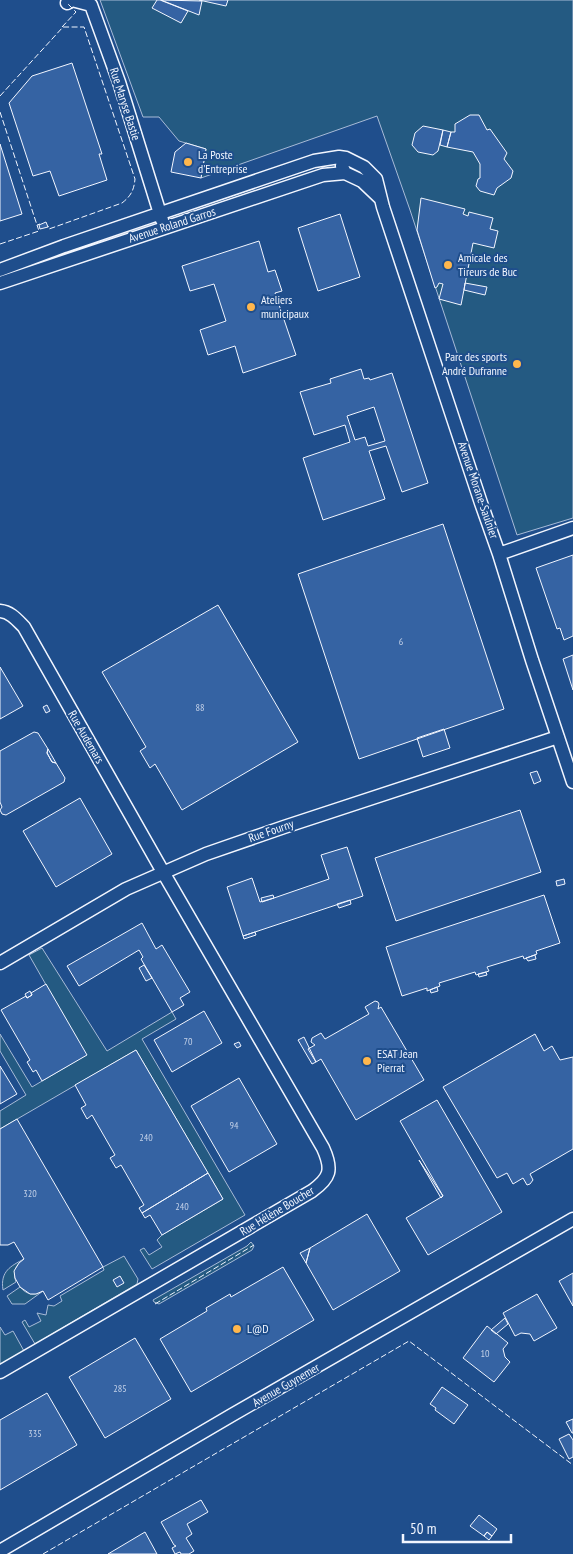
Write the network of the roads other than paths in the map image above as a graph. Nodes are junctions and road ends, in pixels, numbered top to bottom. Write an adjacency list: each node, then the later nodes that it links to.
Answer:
1 (67, 3): 5 (street, Rue Maryse Bastie)
2 (339, 157): 3 (street); 4 (street, Avenue Morane-Saulnier); 5 (street, Avenue Roland Garros)
3 (345, 172): 4 (street); 6 (street, Avenue Roland Garros)
4 (381, 199): 10 (street, Avenue Morane-Saulnier)
5 (160, 213): 6 (street, Rue Maryse Bastie); 7 (street, Avenue Roland Garros)
6 (164, 227): 8 (street, Avenue Roland Garros)
7 (0, 270)
8 (0, 283)
9 (573, 528): 10 (street)
10 (499, 554): 12 (street, Avenue Morane-Saulnier)
11 (0, 611): 14 (street, Rue Audemars)
12 (558, 737): 13 (street, Avenue Morane-Saulnier); 14 (street, Rue Fourny)
13 (573, 782)
14 (163, 872): 15 (street, Rue Fourny); 17 (street, Rue Hélène Boucher)
15 (0, 963)
16 (573, 1220): 18 (street, Avenue Guynemer)
17 (0, 1372)
18 (0, 1552)

